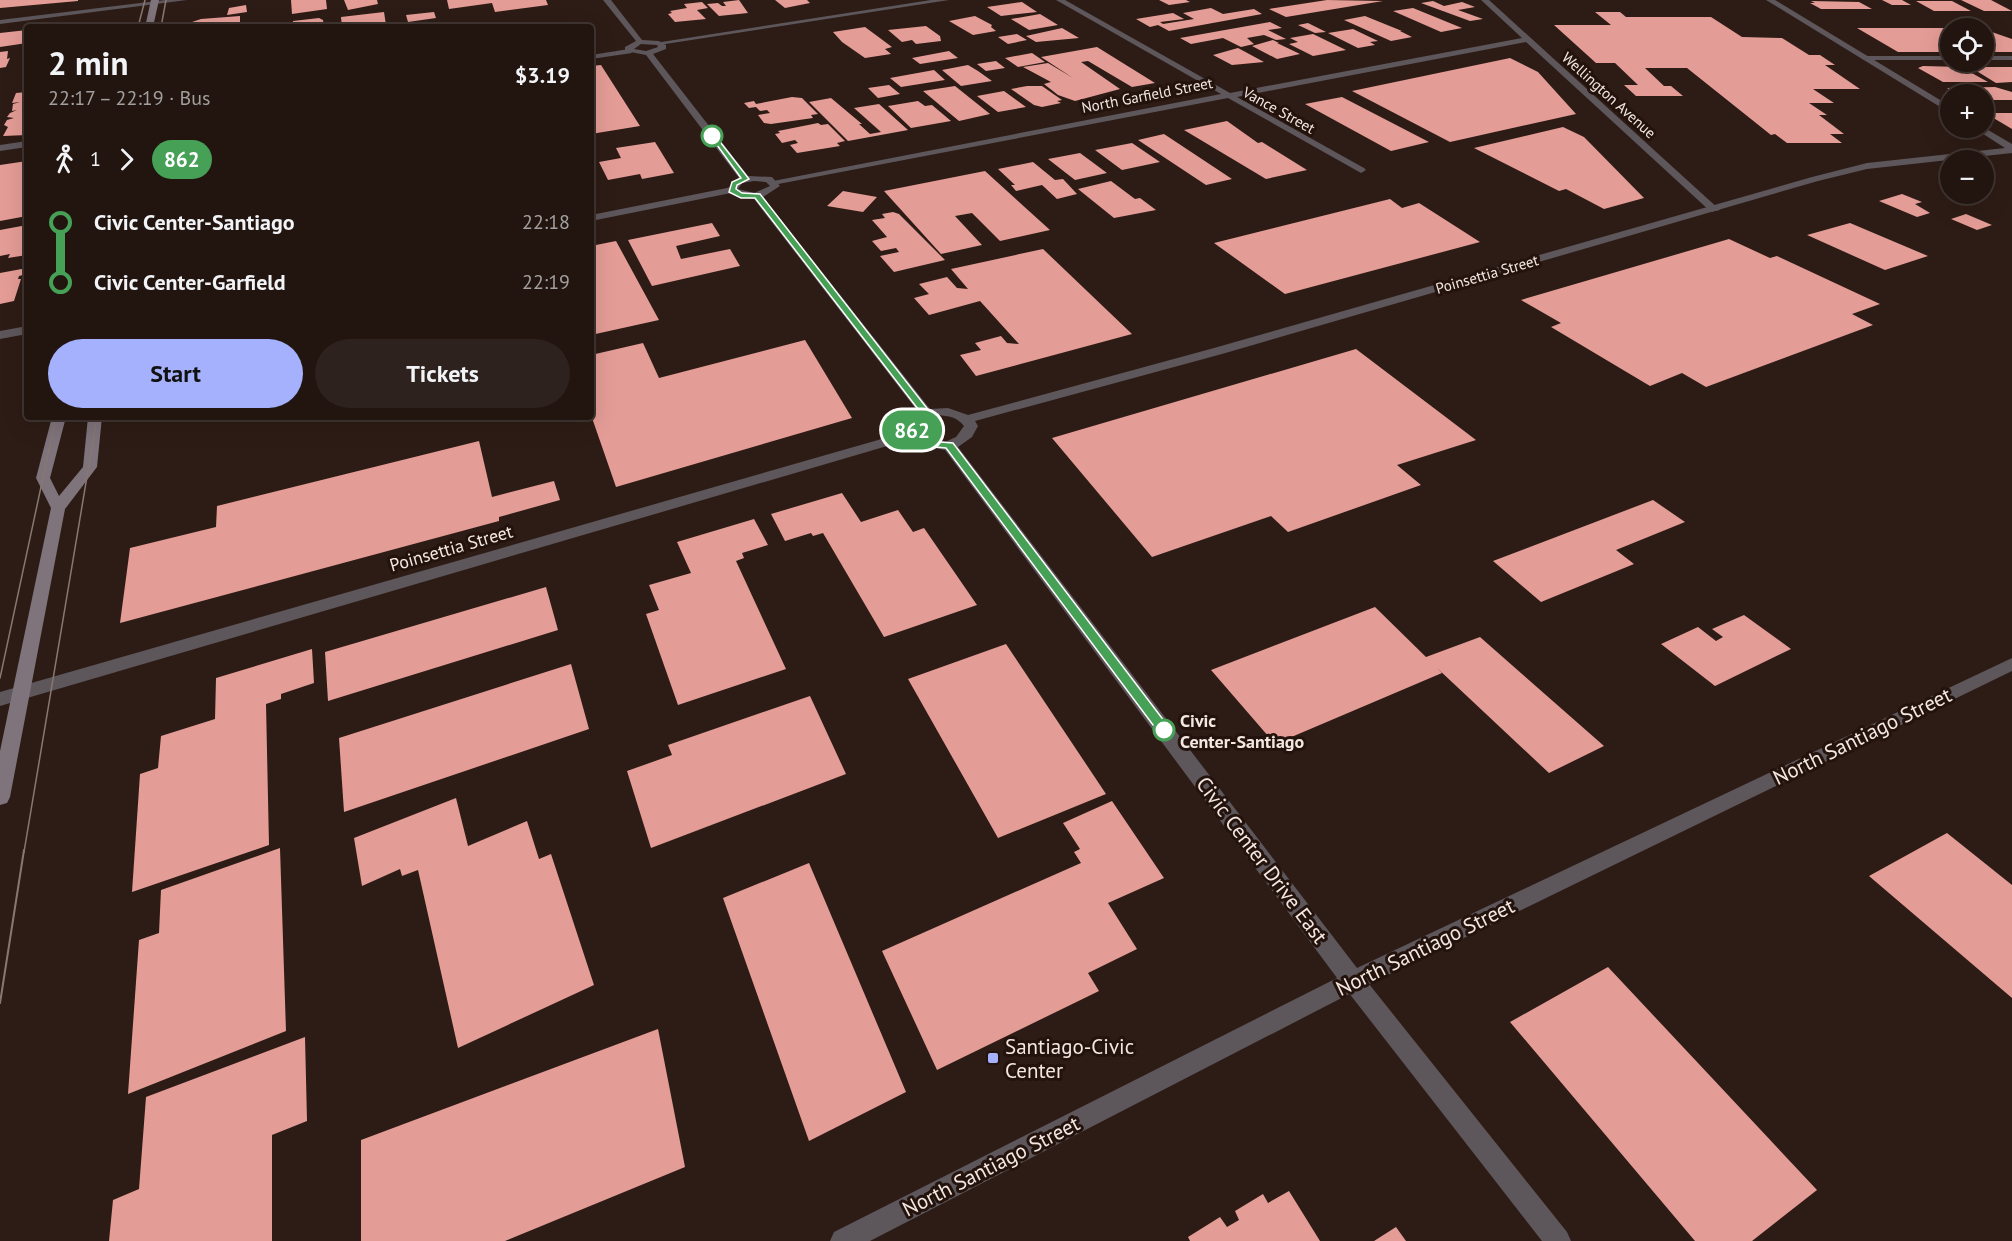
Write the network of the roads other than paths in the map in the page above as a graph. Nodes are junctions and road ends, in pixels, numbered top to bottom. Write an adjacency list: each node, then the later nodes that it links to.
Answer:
1 (183, 0): 7 (street)
2 (607, 0): 11 (street)
3 (945, 0): 12 (street)
4 (1060, 0): 20 (street, Vance Street)
5 (1485, 0): 10 (street, Wellington Avenue)
6 (1770, 0): 16 (street)
7 (155, 2): 8 (street); 9 (main road)
8 (0, 22)
9 (151, 24)
10 (1527, 39): 20 (street, North Garfield Street); 31 (street, Wellington Avenue)
11 (640, 42): 12 (street); 13 (street)
12 (659, 43): 14 (street)
13 (629, 51): 14 (street); 15 (street)
14 (648, 53): 27 (street)
15 (594, 57)
16 (1864, 58): 17 (street); 21 (street)
17 (1940, 58)
18 (1994, 58): 19 (street)
19 (2012, 58)
20 (1227, 97): 26 (street, Vance Street); 28 (street, North Garfield Street)
21 (1940, 104)
22 (1994, 138): 25 (street)
23 (24, 144): 24 (street)
24 (0, 148)
25 (2012, 149): 31 (street, Poinsettia Street)
26 (1361, 170)
27 (745, 179): 28 (street); 29 (street)
28 (773, 182): 30 (street)
29 (732, 190): 30 (street); 32 (street)
30 (757, 196): 35 (street)
31 (1715, 210): 36 (street, Poinsettia Street)
32 (594, 217)
33 (24, 331): 34 (street)
34 (0, 335)
35 (927, 414): 36 (street); 39 (street)
36 (967, 419): 40 (street)
37 (57, 420): 41 (main road)
38 (95, 420): 41 (main road)
39 (913, 434): 40 (street); 43 (street, Poinsettia Street)
40 (949, 445): 46 (street, Civic Center Drive East)
41 (58, 508): 43 (main road)
42 (2012, 664): 46 (street, North Santiago Street)
43 (19, 693): 44 (street, Poinsettia Street); 45 (main road)
44 (0, 699)
45 (0, 797)
46 (1353, 981): 47 (street, North Santiago Street); 48 (street, Civic Center Drive East)
47 (843, 1241)
48 (1558, 1241)

